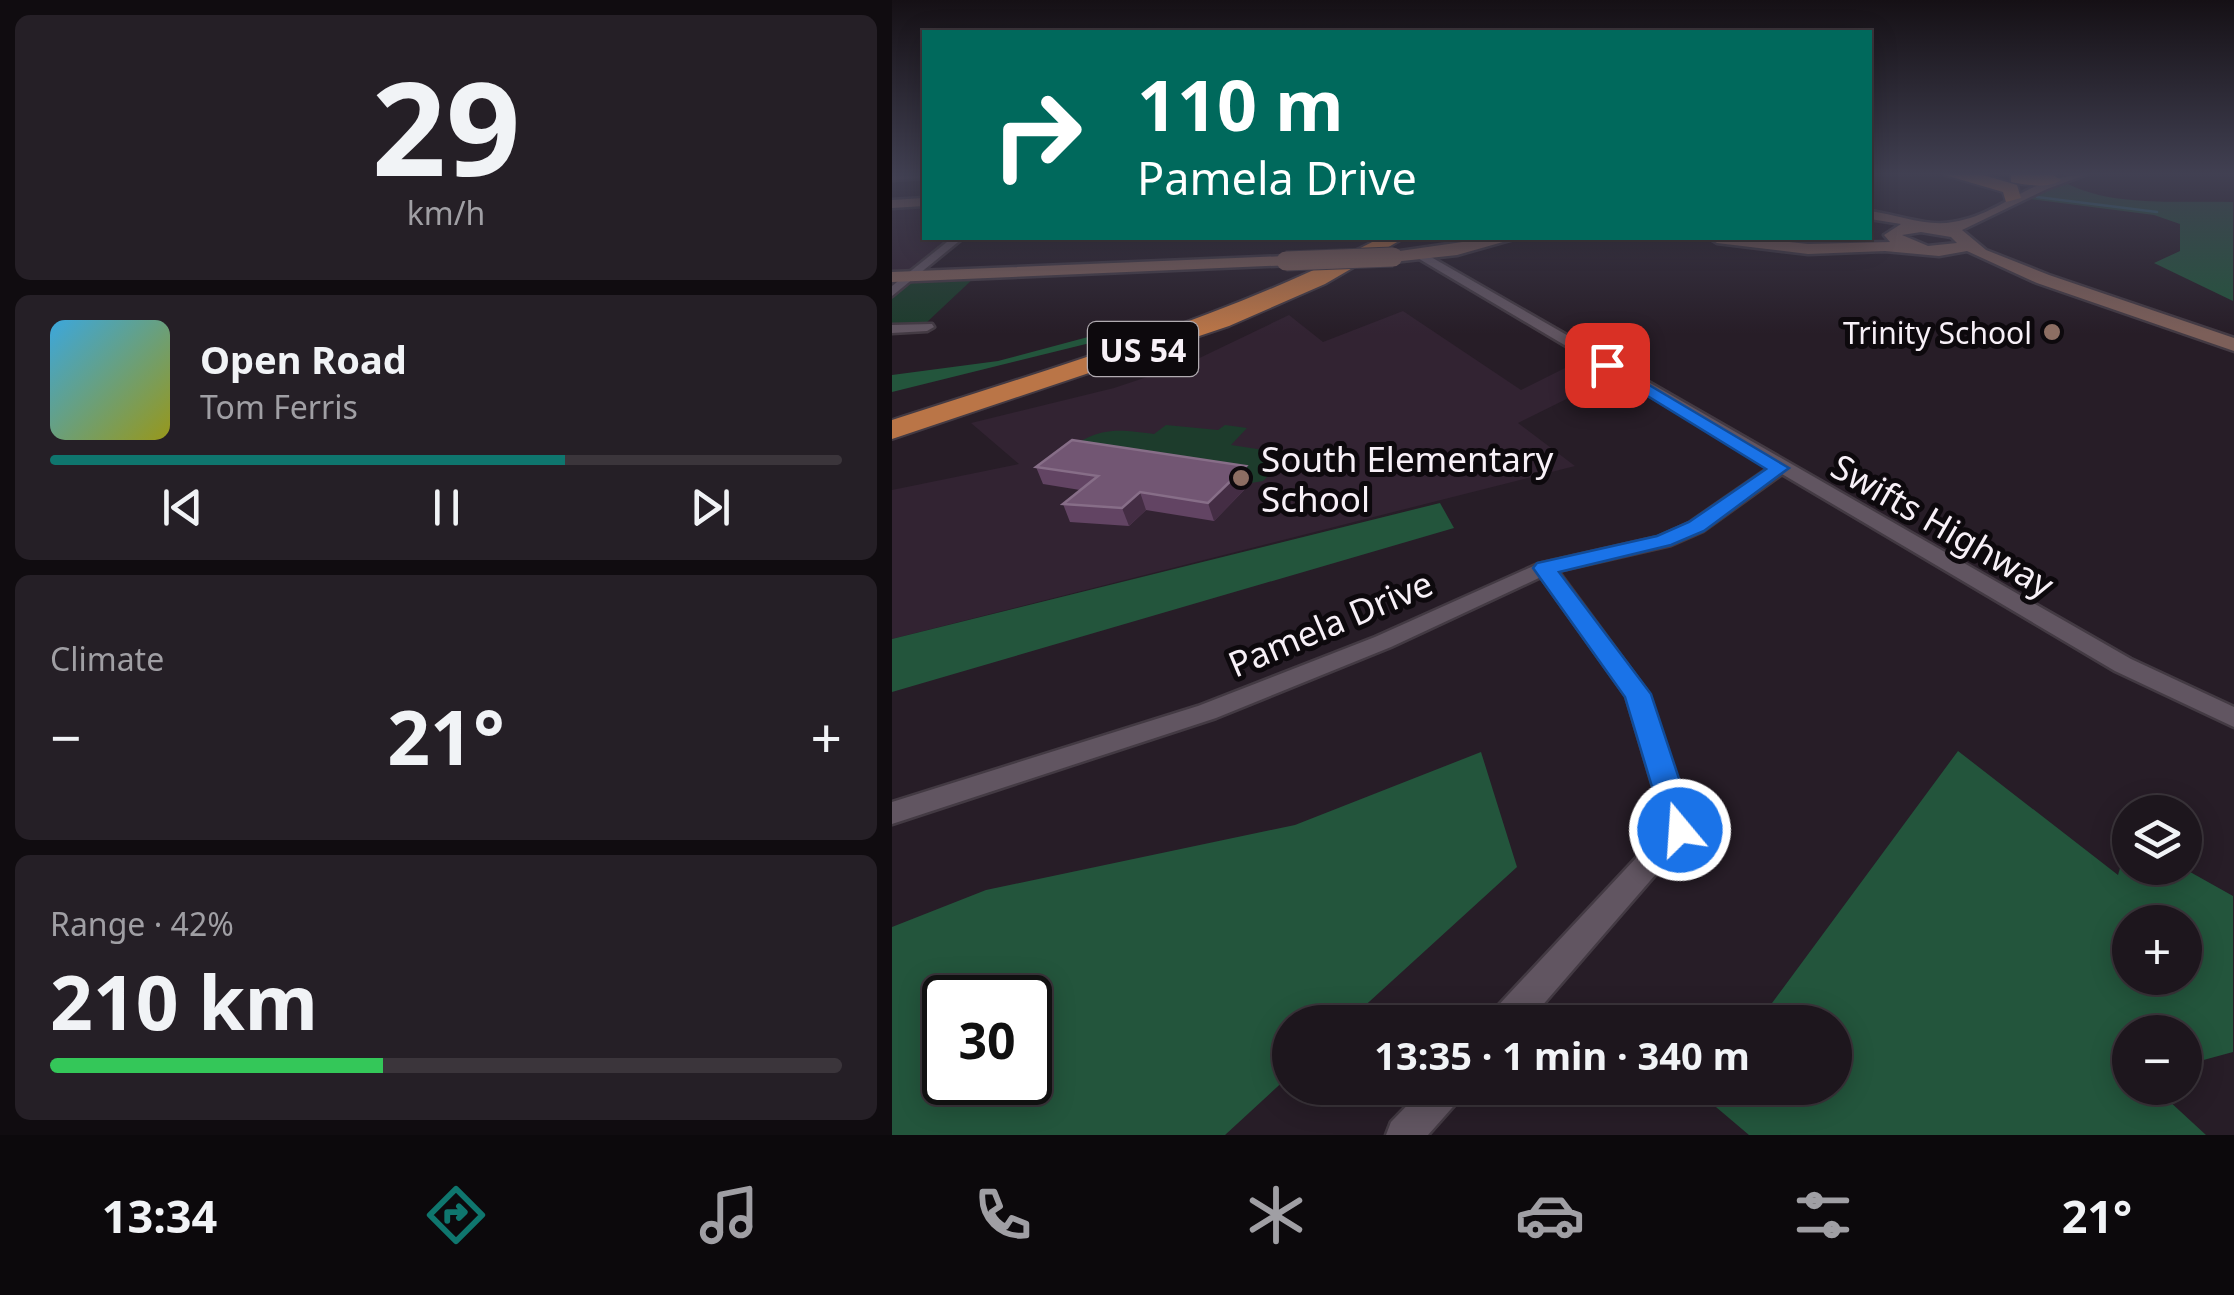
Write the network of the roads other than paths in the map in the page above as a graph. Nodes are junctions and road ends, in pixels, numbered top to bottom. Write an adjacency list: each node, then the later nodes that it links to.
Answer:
1 (1886, 228): 4 (main road)
2 (1928, 228): 4 (main road); 9 (main road)
3 (1977, 228): 9 (main road)
4 (1893, 233): 11 (main road); 12 (main road)
5 (955, 240): 14 (street)
6 (1370, 240): 20 (highway, US 54)
7 (1499, 240): 13 (main road)
8 (1734, 240): 11 (main road)
9 (1968, 242): 12 (main road); 15 (main road)
10 (1393, 247): 13 (main road); 14 (main road, bridge); 21 (highway, US 54)
11 (1851, 248): 12 (main road)
12 (1926, 250): 15 (main road)
13 (1420, 255): 22 (street, Swifts Highway)
14 (901, 277): 16 (street)
15 (2042, 279): 19 (main road)
16 (892, 292)
17 (927, 327): 18 (street)
18 (892, 328)
19 (2234, 345)
20 (892, 420)
21 (892, 430)
22 (1779, 468): 23 (street, Pamela Drive); 24 (street, Swifts Highway)
23 (1545, 568): 25 (street, Pamela Drive); 26 (street)
24 (2234, 718)
25 (892, 813)
26 (1521, 1005)
27 (1431, 1105): 28 (street)
28 (1404, 1135)

